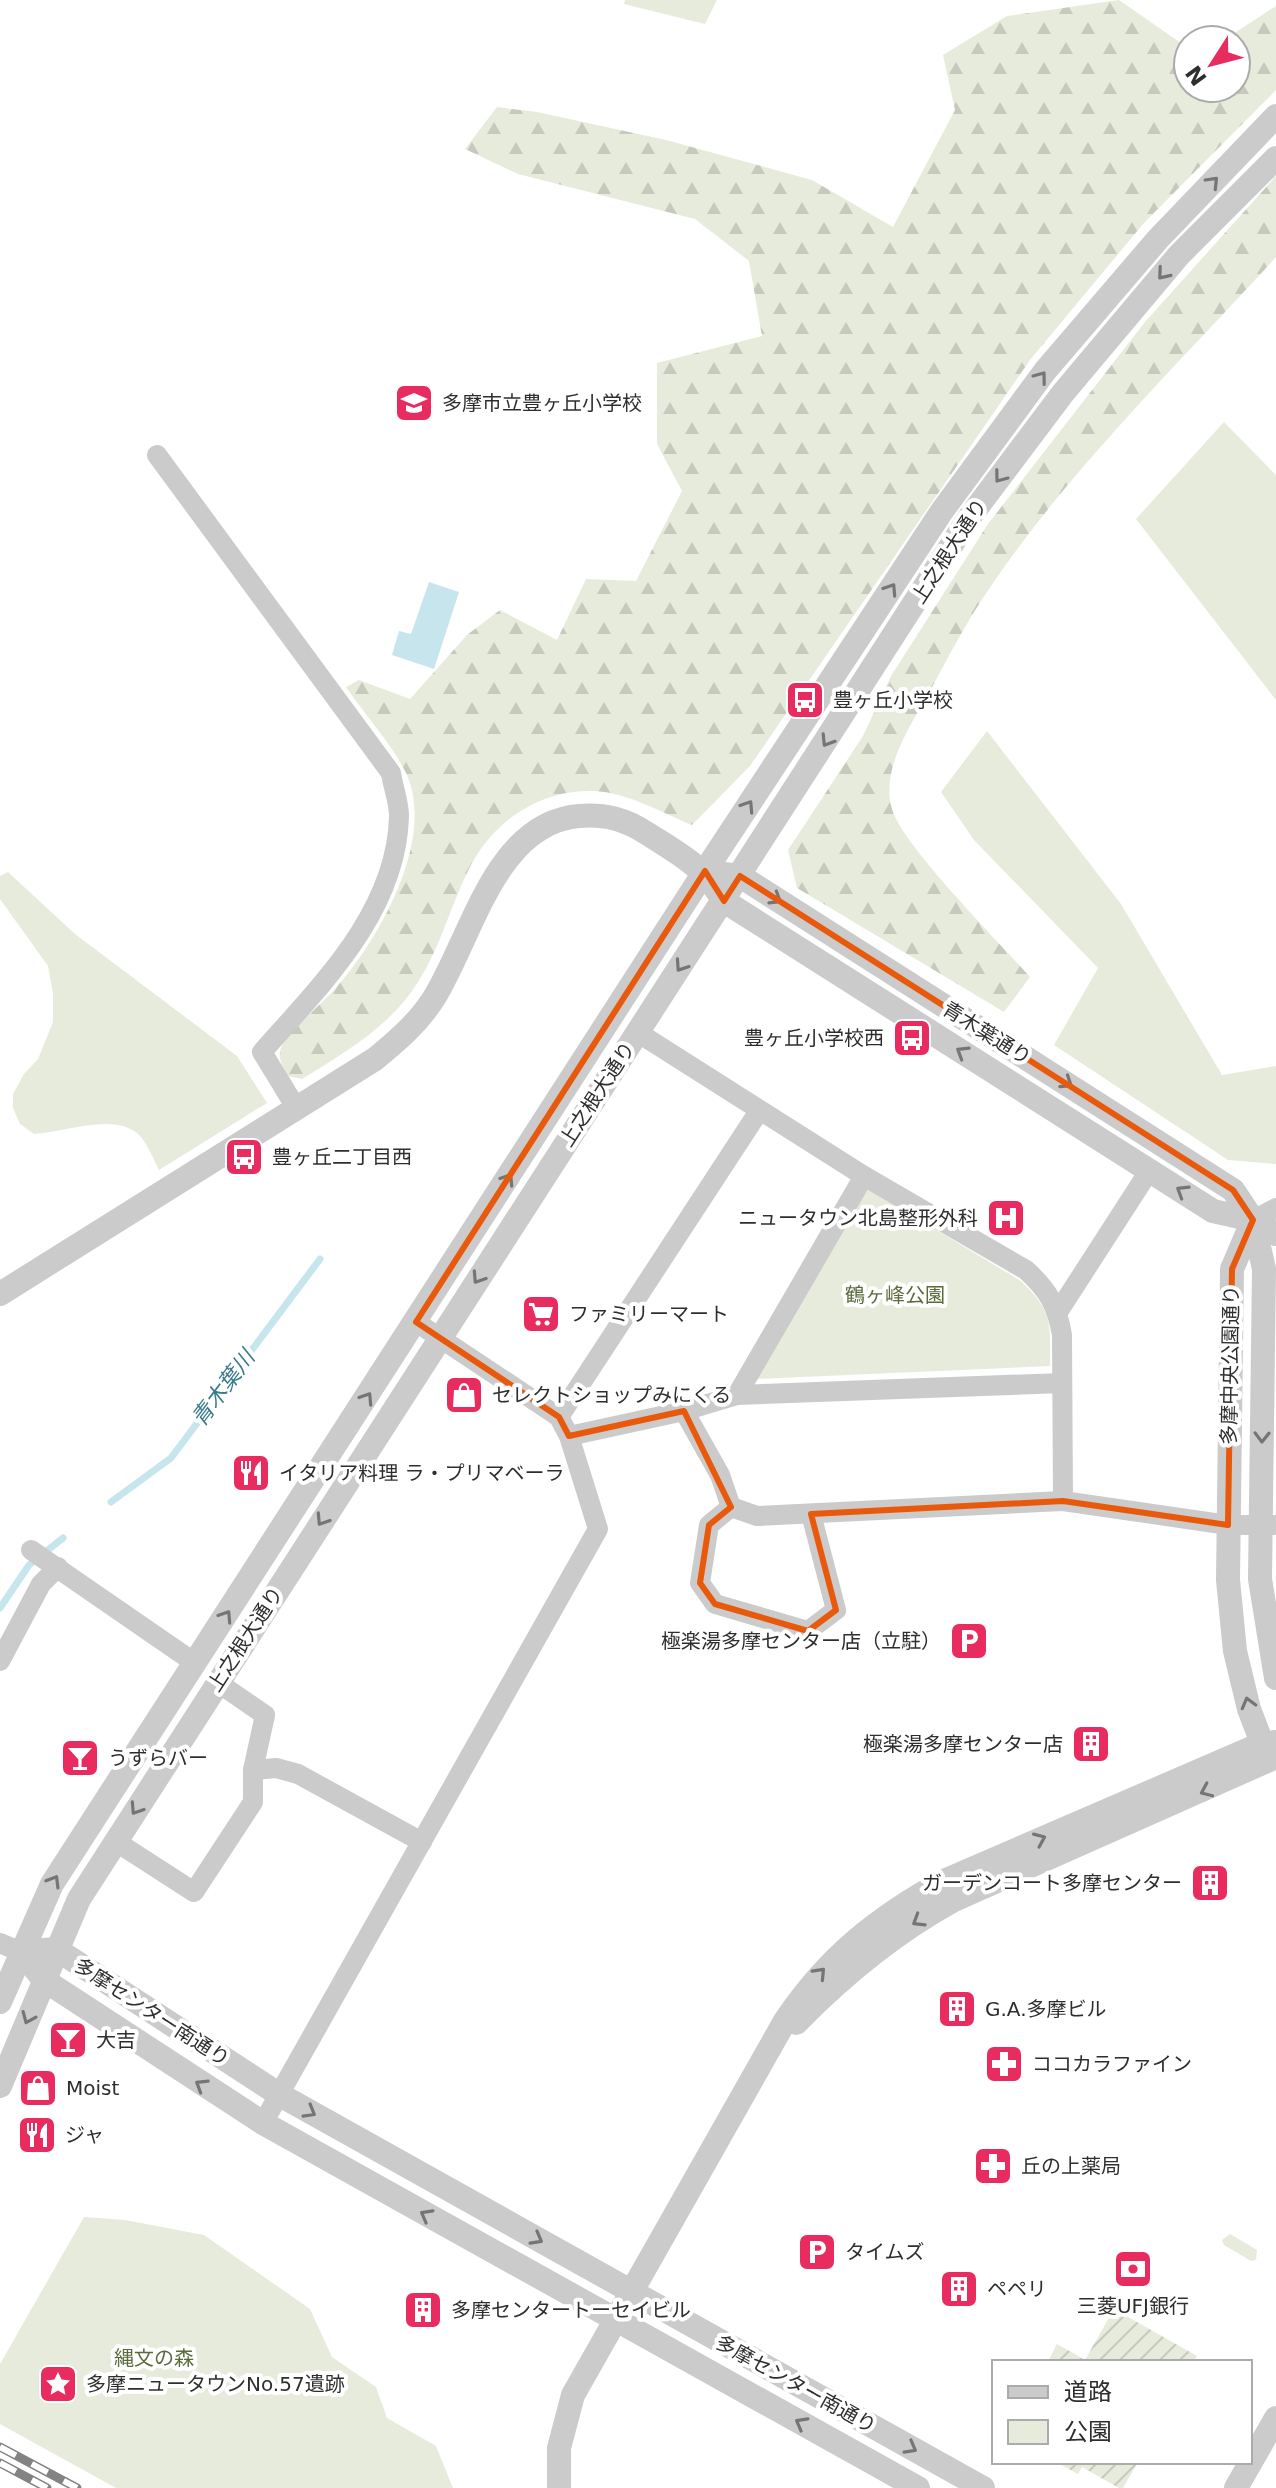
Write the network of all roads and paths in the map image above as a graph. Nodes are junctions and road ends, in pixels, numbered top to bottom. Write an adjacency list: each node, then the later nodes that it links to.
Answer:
1 (1276, 116): 4 (street, 上之根大通り, one-way to 1)
2 (1276, 158): 5 (street, 上之根大通り, one-way to 5)
3 (157, 455): 10 (street)
4 (705, 871): 5 (street, 青木葉通り); 6 (street); 10 (street); 19 (street, 上之根大通り, one-way to 4)
5 (740, 876): 6 (street, 上之根大通り); 8 (street, 青木葉通り, one-way to 8)
6 (724, 901): 7 (street, 上之根大通り, one-way to 7); 9 (street, 青木葉通り, one-way to 6)
7 (637, 1032): 11 (street); 20 (street, 上之根大通り, one-way to 20)
8 (1026, 1057): 9 (street); 15 (street, 青木葉通り, one-way to 15)
9 (1009, 1082): 12 (street, 青木葉通り)
10 (295, 1106): 17 (street)
11 (759, 1111): 13 (street); 24 (street)
12 (1149, 1171): 15 (street, 青木葉通り, one-way to 12); 18 (street)
13 (864, 1176): 18 (street); 22 (street)
14 (1276, 1208): 15 (street)
15 (1253, 1220): 16 (street, 青木葉通り); 29 (street, 多摩中央公園通り); 30 (street, 多摩中央公園通り, one-way to 30)
16 (1276, 1234)
17 (0, 1294)
18 (1058, 1312): 21 (street)
19 (416, 1322): 20 (street); 34 (street, 上之根大通り, one-way to 19)
20 (440, 1338): 24 (street); 36 (street, 上之根大通り, one-way to 36)
21 (1062, 1383): 22 (street); 26 (street)
22 (737, 1395): 23 (street)
23 (684, 1411): 25 (street); 27 (street)
24 (559, 1417): 25 (street)
25 (569, 1436): 40 (street)
26 (1063, 1501): 28 (street); 29 (street)
27 (731, 1507): 28 (street); 28 (street)
28 (811, 1514)
29 (1228, 1525): 30 (street); 37 (street, 多摩中央公園通り, one-way to 29)
30 (1268, 1525): 35 (street, 多摩中央公園通り)
31 (31, 1550): 32 (street)
32 (55, 1565): 33 (street); 34 (street)
33 (0, 1661)
34 (195, 1663): 41 (street, 上之根大通り, one-way to 34)
35 (1276, 1678)
36 (217, 1682): 38 (street); 39 (street, 上之根大通り, one-way to 39)
37 (1272, 1756): 48 (street)
38 (253, 1770): 39 (street); 40 (street)
39 (115, 1841): 42 (street, 上之根大通り)
40 (422, 1842): 46 (street)
41 (10, 1948): 42 (street, 多摩センター南通り); 43 (street, 多摩センター南通り); 44 (street, 上之根大通り)
42 (56, 1949): 43 (street, 上之根大通り); 46 (street, 多摩センター南通り)
43 (44, 1980): 45 (street, 上之根大通り, one-way to 45); 47 (street, 多摩センター南通り, one-way to 43)
44 (0, 2002)
45 (0, 2086)
46 (280, 2095): 47 (street); 48 (street, 多摩センター南通り, one-way to 48)
47 (263, 2123): 49 (street, 多摩センター南通り, one-way to 47)
48 (631, 2292): 49 (street); 55 (street, 多摩センター南通り, one-way to 55)
49 (616, 2320): 53 (street); 54 (street, 多摩センター南通り, one-way to 49)
50 (1276, 2418): 51 (street)
51 (1252, 2460)
52 (1250, 2464): 56 (street)
53 (559, 2488)
54 (918, 2488)
55 (983, 2488)
56 (1236, 2488)

